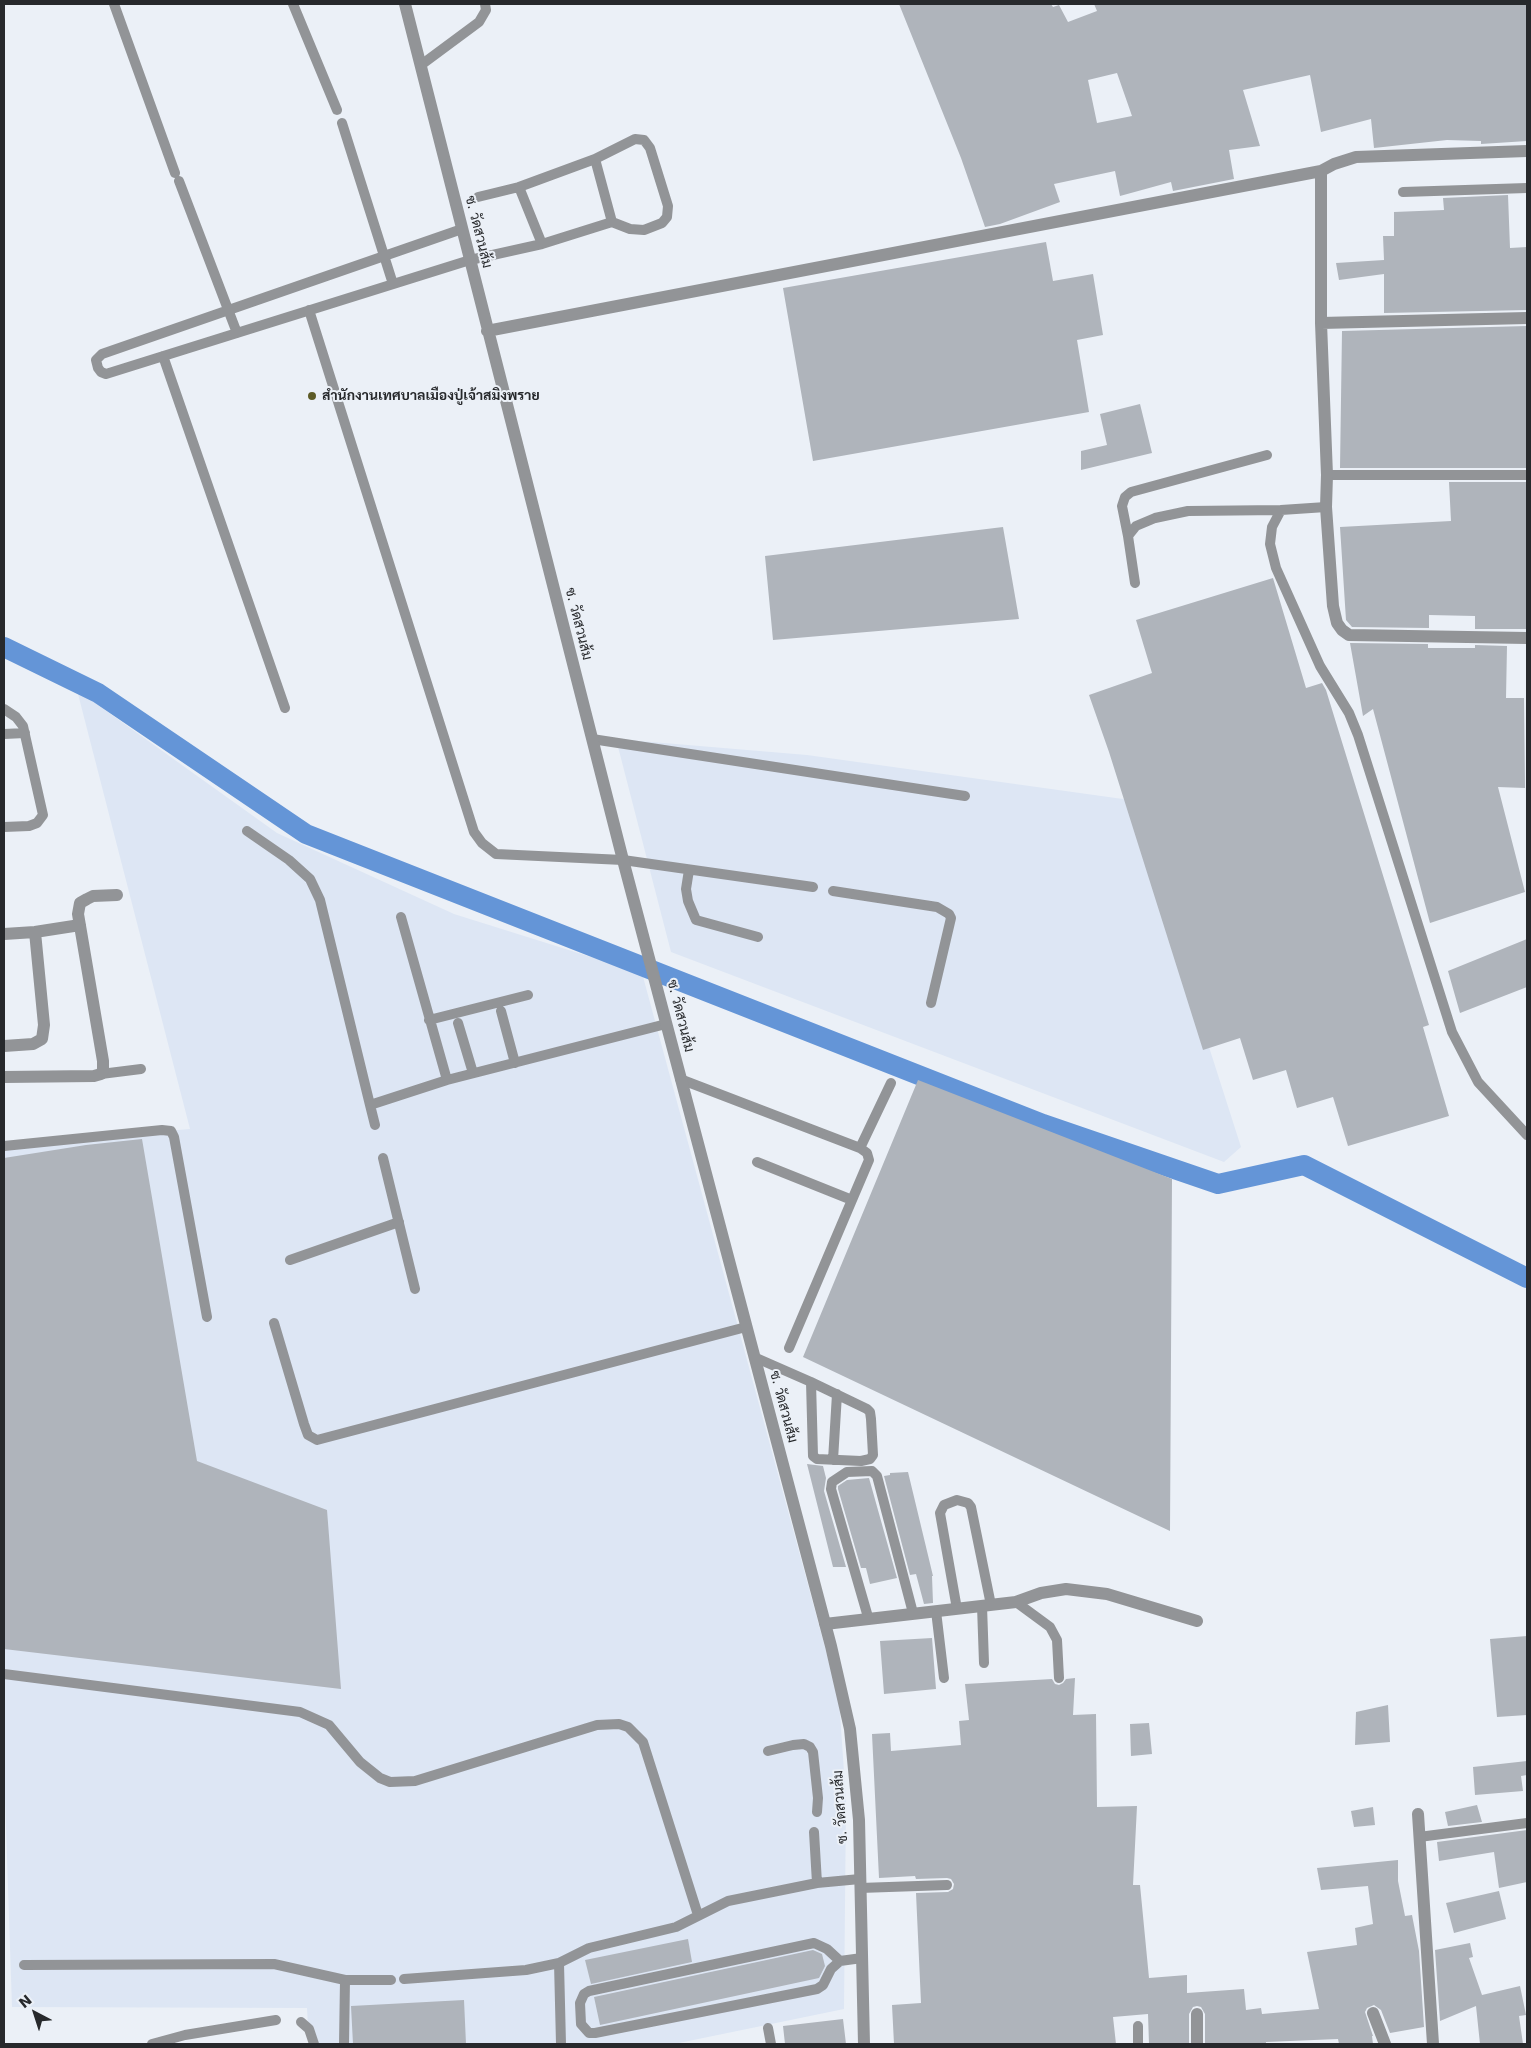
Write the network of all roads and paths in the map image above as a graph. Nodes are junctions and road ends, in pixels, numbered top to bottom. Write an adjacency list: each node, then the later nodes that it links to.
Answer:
1 (114, 4): 21 (lane)
2 (293, 4): 6 (lane)
3 (405, 4): 5 (street, ซ. วัดสวนส้ม)
4 (485, 4): 5 (lane)
5 (421, 65): 16 (street, ซ. วัดสวนส้ม)
6 (337, 110)
7 (342, 123): 18 (lane)
8 (1527, 151): 10 (street)
9 (595, 159): 11 (lane); 15 (lane); 15 (lane)
10 (1321, 171): 24 (street); 25 (street)
11 (519, 187): 14 (lane); 17 (lane)
12 (1527, 188): 13 (lane)
13 (1403, 192)
14 (478, 197)
15 (612, 222): 17 (lane)
16 (462, 229): 18 (lane); 19 (street, ซ. วัดสวนส้ม)
17 (542, 244): 19 (lane)
18 (385, 256): 20 (lane); 21 (lane)
19 (470, 260): 20 (lane); 25 (street, ซ. วัดสวนส้ม)
20 (393, 284): 22 (lane)
21 (229, 310): 26 (lane); 27 (lane)
22 (310, 310): 26 (lane); 44 (lane)
23 (1527, 318): 24 (street)
24 (1321, 323): 30 (street)
25 (487, 331): 40 (street, ซ. วัดสวนส้ม)
26 (237, 333): 27 (lane)
27 (163, 356): 36 (lane)
28 (1267, 455): 33 (lane)
29 (1527, 474): 30 (lane)
30 (1327, 475): 31 (street)
31 (1326, 507): 32 (lane); 35 (street)
32 (1281, 510): 33 (lane); 71 (lane)
33 (1128, 536): 34 (lane)
34 (1135, 583)
35 (1527, 638)
36 (285, 708)
37 (4, 709): 38 (lane)
38 (24, 733): 39 (lane); 42 (lane)
39 (4, 734)
40 (592, 739): 41 (lane); 44 (street, ซ. วัดสวนส้ม)
41 (964, 796)
42 (4, 827)
43 (247, 831): 69 (lane)
44 (623, 860): 45 (lane); 59 (street, ซ. วัดสวนส้ม)
45 (689, 870): 46 (lane); 53 (lane)
46 (813, 887)
47 (833, 890): 55 (lane)
48 (117, 895): 50 (street)
49 (401, 917): 57 (lane)
50 (80, 925): 51 (street); 64 (street)
51 (35, 932): 52 (street); 60 (street)
52 (4, 934)
53 (758, 937)
54 (528, 995): 57 (lane)
55 (931, 1003)
56 (501, 1011): 61 (lane)
57 (429, 1020): 67 (lane)
58 (458, 1023): 63 (lane)
59 (666, 1024): 61 (lane); 66 (street, ซ. วัดสวนส้ม)
60 (4, 1046)
61 (515, 1063): 63 (lane)
62 (141, 1069): 64 (lane)
63 (473, 1073): 67 (lane)
64 (101, 1074): 65 (street)
65 (4, 1077)
66 (680, 1079): 73 (lane); 82 (street, ซ. วัดสวนส้ม)
67 (447, 1080): 69 (lane)
68 (891, 1082): 73 (lane)
69 (370, 1105): 70 (lane)
70 (375, 1125)
71 (1527, 1135)
72 (4, 1146): 80 (lane)
73 (860, 1148): 76 (lane)
74 (383, 1158): 77 (lane)
75 (757, 1162): 76 (lane)
76 (852, 1200): 83 (lane)
77 (398, 1222): 78 (lane); 79 (lane)
78 (290, 1260)
79 (415, 1289)
80 (207, 1317)
81 (274, 1324): 82 (lane)
82 (746, 1327): 84 (street, ซ. วัดสวนส้ม)
83 (789, 1348)
84 (754, 1357): 85 (lane); 95 (street, ซ. วัดสวนส้ม)
85 (811, 1382): 86 (lane); 87 (lane)
86 (837, 1394): 87 (lane); 87 (lane)
87 (833, 1460)
88 (1016, 1602): 89 (street); 94 (street); 99 (lane)
89 (986, 1605): 90 (street); 90 (lane); 96 (lane)
90 (956, 1609): 91 (street)
91 (936, 1611): 92 (street); 98 (lane)
92 (913, 1613): 93 (street); 93 (lane)
93 (868, 1618): 95 (street)
94 (1197, 1621)
95 (825, 1624): 107 (street, ซ. วัดสวนส้ม)
96 (984, 1663)
97 (4, 1674): 109 (lane)
98 (944, 1678)
99 (1059, 1678)
100 (768, 1752): 101 (lane)
101 (817, 1812)
102 (1418, 1814): 105 (street)
103 (1527, 1823): 105 (lane)
104 (814, 1832): 106 (lane)
105 (1419, 1837): 132 (street)
106 (817, 1883): 107 (lane); 109 (lane)
107 (860, 1883): 108 (lane); 110 (street, ซ. วัดสวนส้ม)
108 (947, 1886)
109 (698, 1915): 112 (lane)
110 (862, 1958): 111 (lane); 128 (street, ซ. วัดสวนส้ม)
111 (840, 1960): 111 (lane)
112 (560, 1963): 114 (lane); 126 (lane)
113 (24, 1965): 115 (lane)
114 (404, 1979)
115 (345, 1980): 116 (lane); 125 (lane)
116 (391, 1980)
117 (1373, 2013): 131 (street)
118 (1198, 2014): 130 (street)
119 (276, 2020): 123 (lane)
120 (300, 2022): 124 (lane)
121 (1138, 2026): 129 (lane)
122 (768, 2028): 127 (lane)
123 (152, 2044)
124 (314, 2044)
125 (344, 2044)
126 (561, 2044)
127 (771, 2044)
128 (864, 2044)
129 (1138, 2044)
130 (1197, 2044)
131 (1385, 2044)
132 (1432, 2044)

